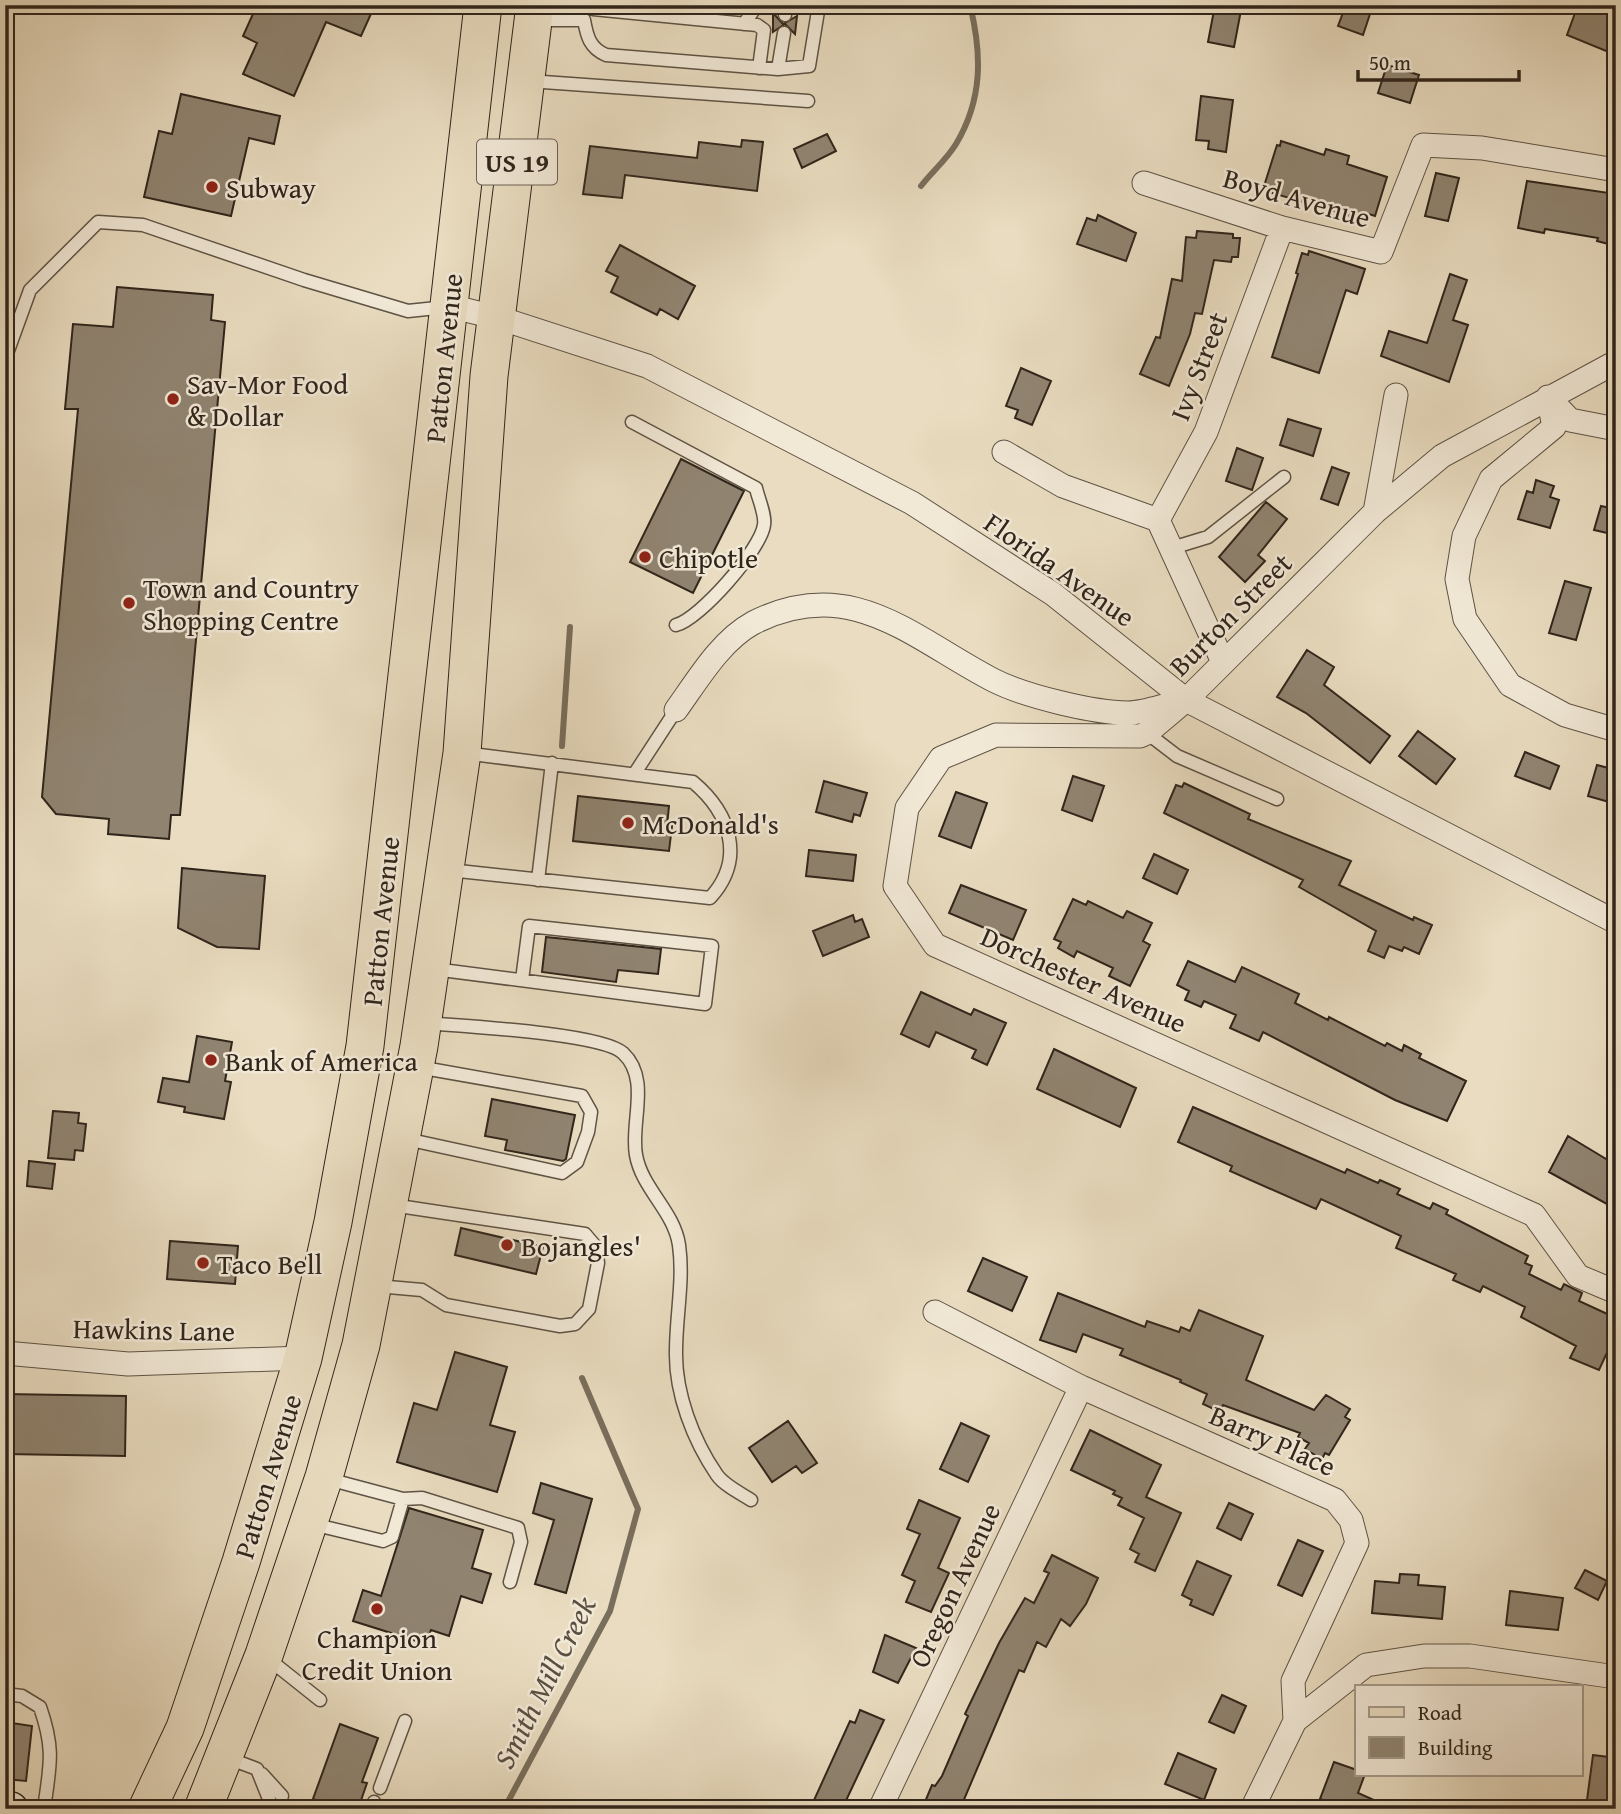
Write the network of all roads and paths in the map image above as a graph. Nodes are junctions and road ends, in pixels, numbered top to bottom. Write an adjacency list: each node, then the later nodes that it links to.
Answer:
1 (483, 5): 15 (main road, Patton Avenue / US 19)
2 (757, 5): 6 (lane)
3 (819, 5): 9 (lane)
4 (590, 11): 5 (lane); 6 (lane); 8 (lane)
5 (534, 13): 10 (main road, Patton Avenue / US 19)
6 (744, 24): 8 (lane)
7 (783, 33): 9 (lane)
8 (759, 68): 9 (lane)
9 (778, 69)
10 (527, 81): 11 (lane); 16 (main road, Patton Avenue / US 19)
11 (808, 101)
12 (1616, 170): 14 (street, Boyd Avenue)
13 (1144, 183): 14 (street, Boyd Avenue)
14 (1282, 228): 26 (street, Ivy Street)
15 (449, 306): 16 (street, Florida Avenue); 17 (lane); 51 (main road, Patton Avenue / US 19)
16 (499, 318): 30 (street, Florida Avenue); 34 (main road, Patton Avenue / US 19)
17 (5, 359)
18 (1616, 362): 20 (street, Burton Street)
19 (1395, 395): 25 (street)
20 (1548, 397): 22 (street); 25 (street, Burton Street); 32 (street)
21 (632, 422): 28 (lane)
22 (1616, 429)
23 (1004, 452): 26 (street)
24 (1284, 477): 27 (lane)
25 (1376, 512): 29 (street, Burton Street)
26 (1158, 520): 27 (street)
27 (1172, 548): 29 (street)
28 (676, 625)
29 (1223, 662): 30 (street, Burton Street)
30 (1186, 700): 31 (street, Burton Street); 33 (street); 40 (street, Florida Avenue)
31 (676, 710): 36 (lane)
32 (1616, 730)
33 (1147, 733): 37 (lane); 48 (street, Dorchester Avenue)
34 (462, 753): 35 (lane); 38 (main road, Patton Avenue / US 19)
35 (552, 763): 36 (lane); 39 (lane)
36 (635, 773): 39 (lane)
37 (1277, 799)
38 (445, 870): 39 (lane); 41 (main road, Patton Avenue / US 19)
39 (538, 880)
40 (1616, 922)
41 (431, 969): 42 (lane); 43 (main road, Patton Avenue / US 19)
42 (522, 980): 42 (lane)
43 (423, 1022): 44 (main road, Patton Avenue / US 19); 55 (lane)
44 (415, 1067): 45 (main road, Patton Avenue / US 19); 45 (lane)
45 (402, 1138): 46 (main road, Patton Avenue / US 19)
46 (389, 1204): 47 (main road, Patton Avenue / US 19); 47 (lane)
47 (373, 1285): 53 (main road, Patton Avenue / US 19)
48 (1616, 1292)
49 (935, 1312): 52 (street, Barry Place)
50 (5, 1353): 51 (street, Hawkins Lane)
51 (303, 1358): 70 (main road, Patton Avenue / US 19)
52 (1081, 1387): 63 (street, Barry Place); 73 (street, Oregon Avenue)
53 (324, 1478): 54 (lane); 56 (main road, Patton Avenue / US 19)
54 (403, 1499): 56 (lane); 57 (lane)
55 (751, 1500)
56 (309, 1524): 58 (main road, Patton Avenue / US 19)
57 (510, 1582)
58 (264, 1655): 61 (lane); 64 (main road, Patton Avenue / US 19)
59 (1616, 1677): 63 (street)
60 (5, 1694): 69 (lane)
61 (320, 1700)
62 (405, 1721): 65 (lane)
63 (1295, 1721): 74 (street)
64 (241, 1763): 66 (lane); 71 (main road, Patton Avenue / US 19); 72 (lane)
65 (380, 1788)
66 (282, 1796)
67 (5, 1808): 68 (street)
68 (11, 1809)
69 (44, 1809)
70 (147, 1809)
71 (203, 1809)
72 (274, 1809)
73 (880, 1809)
74 (1252, 1809)

